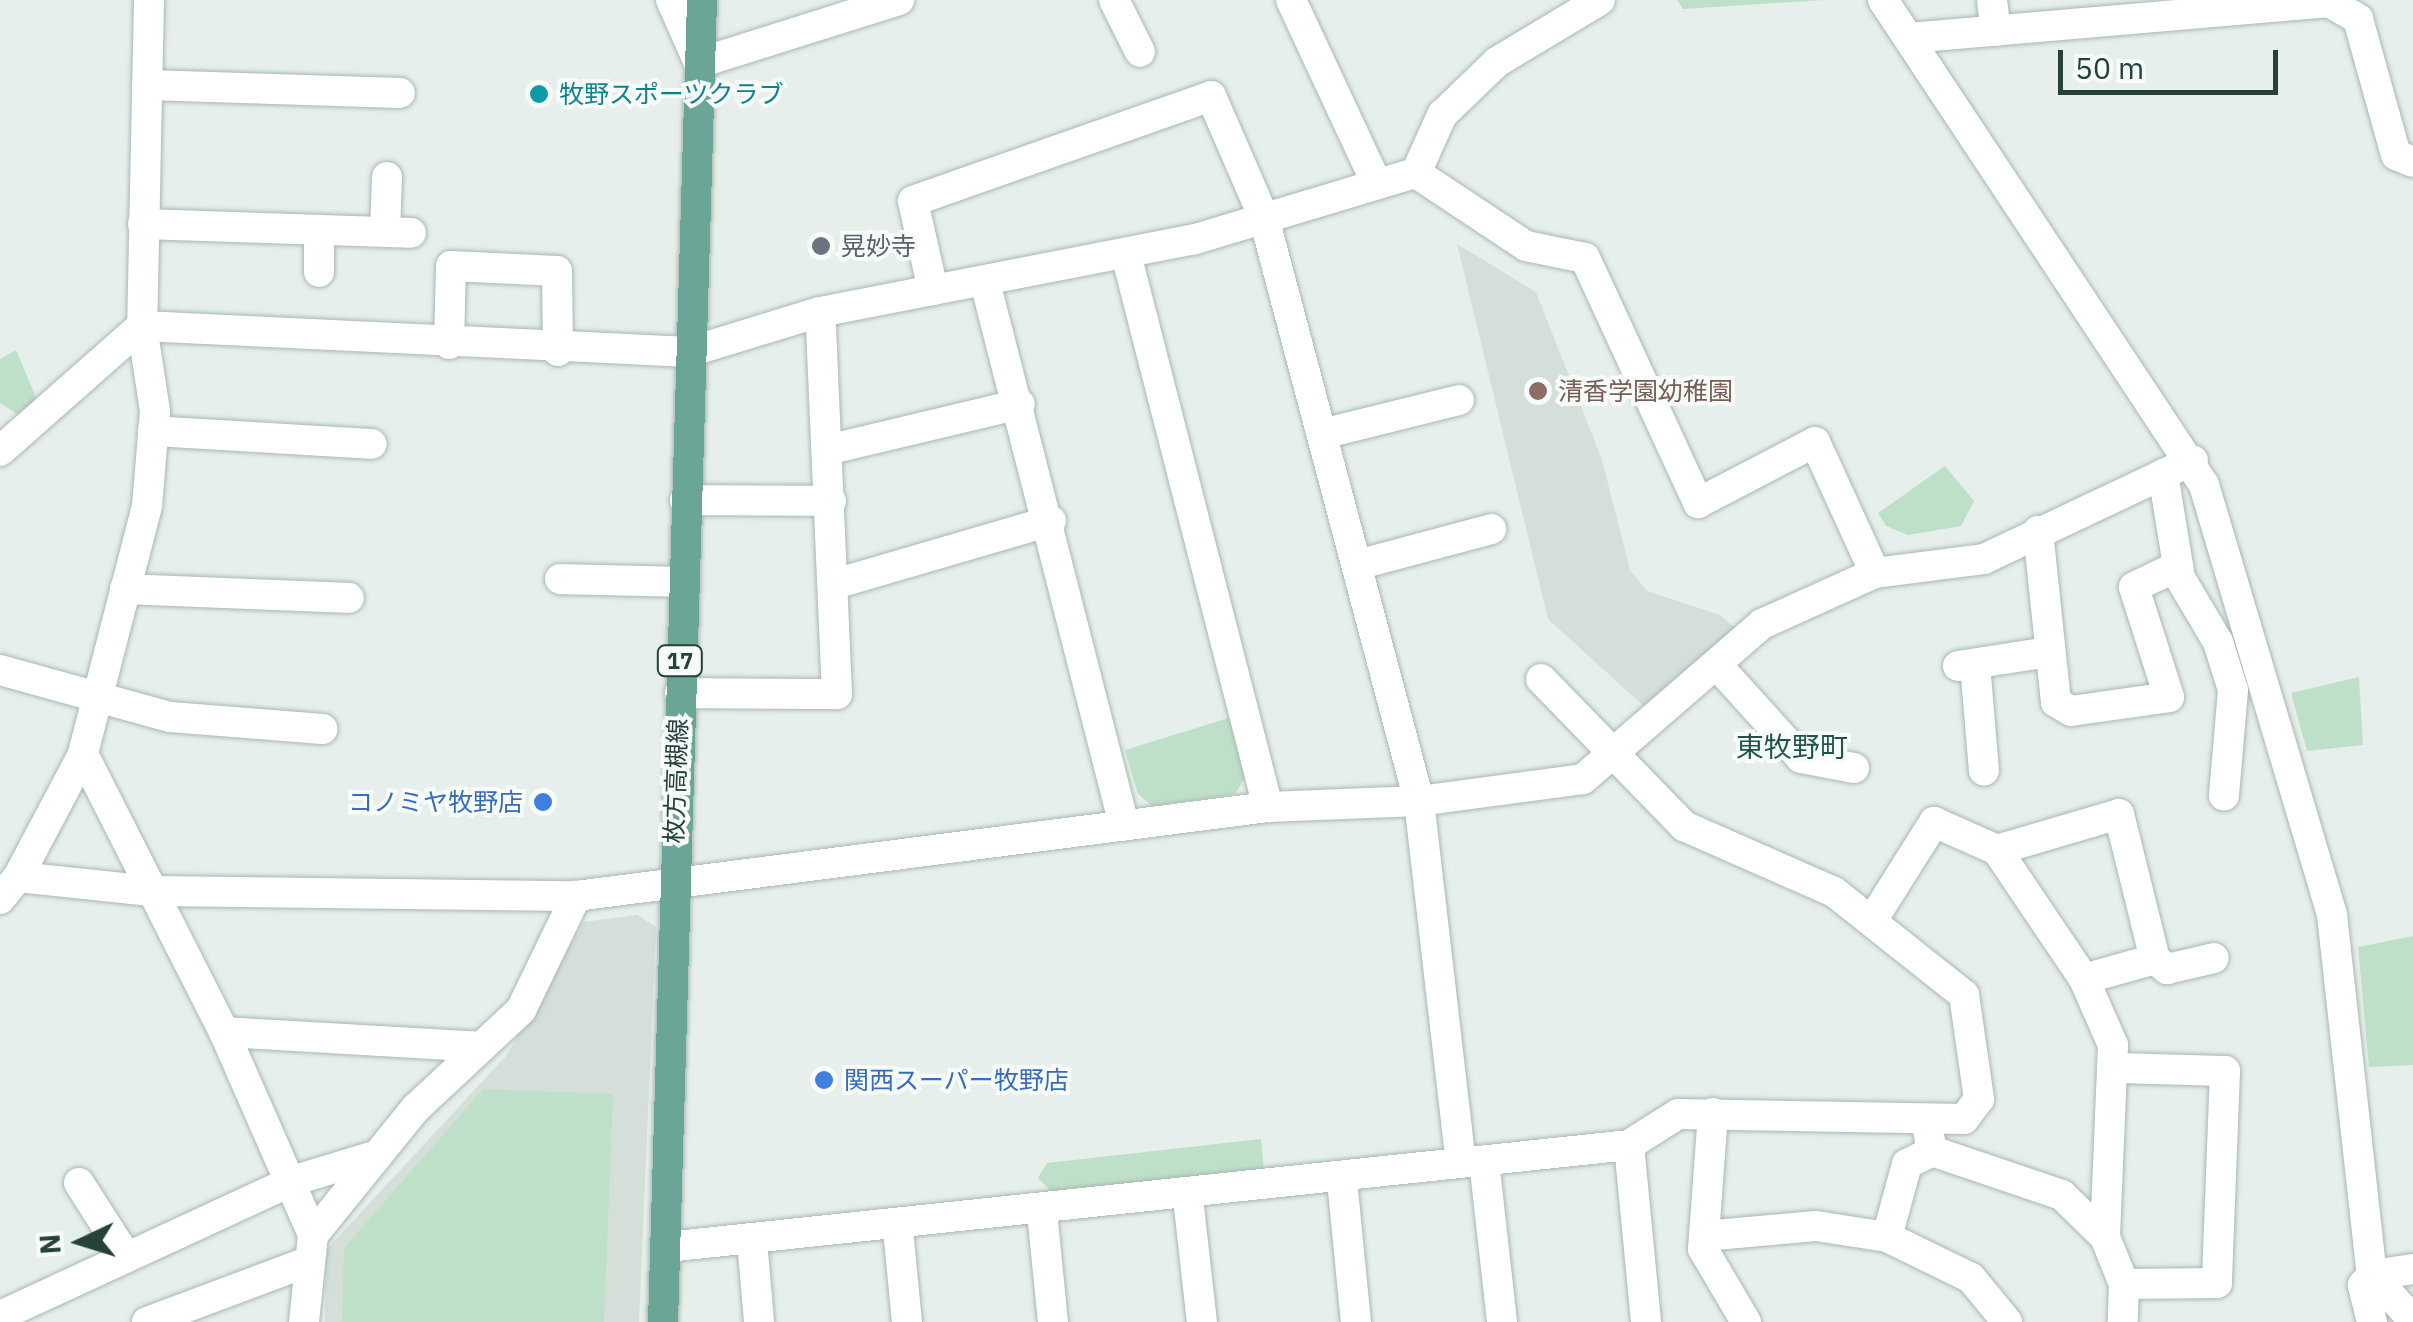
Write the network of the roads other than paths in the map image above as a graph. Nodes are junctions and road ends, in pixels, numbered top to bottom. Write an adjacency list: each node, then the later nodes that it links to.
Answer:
1 (149, 0): 16 (street)
2 (671, 0): 15 (street)
3 (702, 0): 15 (main road, 枚方高槻線 / 17)
4 (900, 0): 15 (street)
5 (1114, 0): 14 (street)
6 (1290, 0): 21 (street)
7 (1600, 0): 19 (street)
8 (1883, 0): 13 (street)
9 (1992, 0): 12 (street)
10 (2329, 1): 11 (street); 18 (street)
11 (2242, 5): 12 (street)
12 (1996, 31): 13 (street)
13 (1909, 38): 41 (street)
14 (1140, 52)
15 (699, 63): 33 (main road, 枚方高槻線 / 17)
16 (147, 85): 17 (street); 23 (street)
17 (400, 93)
18 (2413, 162)
19 (1416, 173): 21 (street); 50 (street)
20 (388, 177): 24 (street)
21 (1374, 180): 22 (street)
22 (1264, 218): 25 (street); 28 (street); 37 (street)
23 (143, 224): 24 (street); 30 (street)
24 (320, 230): 26 (street)
25 (1127, 258): 27 (street); 69 (street)
26 (319, 272)
27 (986, 282): 28 (street); 35 (street)
28 (933, 290): 29 (street)
29 (820, 312): 33 (street); 39 (street)
30 (142, 326): 31 (street); 36 (street); 40 (street)
31 (449, 344): 32 (street); 32 (street)
32 (558, 351): 33 (street)
33 (689, 352): 43 (main road, 枚方高槻線 / 17)
34 (1459, 400): 37 (street)
35 (1020, 404): 39 (street); 45 (street)
36 (153, 431): 38 (street); 54 (street)
37 (1322, 434): 48 (street)
38 (372, 444)
39 (831, 449): 44 (street)
40 (0, 451)
41 (2194, 460): 42 (street); 103 (street)
42 (2162, 474): 47 (street); 49 (street)
43 (684, 500): 44 (street); 52 (main road, 枚方高槻線 / 17)
44 (832, 501): 53 (street)
45 (1051, 521): 53 (street); 70 (street)
46 (1491, 530): 48 (street)
47 (2038, 530): 50 (street); 56 (street)
48 (1357, 565): 68 (street)
49 (2178, 566): 56 (street); 67 (street)
50 (1875, 573): 57 (street)
51 (560, 579): 52 (street)
52 (682, 582): 60 (main road, 枚方高槻線 / 17)
53 (835, 584): 60 (street)
54 (125, 588): 55 (street); 61 (street)
55 (348, 598)
56 (2050, 652): 66 (street)
57 (1717, 665): 64 (street); 65 (street)
58 (0, 670): 61 (street)
59 (1540, 680): 64 (street)
60 (680, 693): 72 (main road, 枚方高槻線 / 17)
61 (96, 702): 62 (street); 63 (street)
62 (323, 730)
63 (83, 754): 73 (street); 74 (street)
64 (1622, 755): 68 (street); 76 (street)
65 (1854, 768)
66 (1984, 771)
67 (2224, 796)
68 (1420, 801): 69 (street); 88 (street)
69 (1268, 807): 70 (street)
70 (1124, 825): 72 (street)
71 (1997, 850): 76 (street); 78 (street); 79 (street)
72 (672, 877): 75 (street); 99 (main road, 枚方高槻線 / 17)
73 (151, 891): 74 (street); 75 (street); 80 (street)
74 (4, 893)
75 (576, 896): 81 (street)
76 (1873, 919): 84 (street)
77 (2214, 958): 78 (street)
78 (2155, 959): 79 (street)
79 (2084, 979): 82 (street)
80 (224, 1032): 81 (street); 89 (street)
81 (482, 1046): 87 (street)
82 (2116, 1068): 97 (street); 104 (street)
83 (1713, 1113): 84 (street); 85 (street); 95 (street)
84 (1926, 1120): 86 (street)
85 (1628, 1144): 88 (street); 117 (street)
86 (1932, 1151): 96 (street); 97 (street)
87 (371, 1157): 89 (street); 100 (street)
88 (1473, 1162): 90 (street); 116 (street)
89 (295, 1180): 100 (street); 101 (street)
90 (1342, 1180): 92 (street); 115 (street)
91 (79, 1183): 101 (street)
92 (1188, 1198): 93 (street); 114 (street)
93 (1042, 1212): 94 (street); 113 (street)
94 (898, 1229): 98 (street); 112 (street)
95 (1704, 1236): 96 (street); 107 (street)
96 (1887, 1237): 118 (street)
97 (2106, 1237): 104 (street)
98 (752, 1240): 99 (street); 111 (street)
99 (666, 1247): 110 (main road, 枚方高槻線 / 17)
100 (309, 1248): 108 (street); 109 (street)
101 (126, 1255): 105 (street)
102 (2413, 1269): 103 (street)
103 (2372, 1275): 106 (street); 120 (street)
104 (2124, 1284): 119 (street)
105 (0, 1316)
106 (2413, 1320)
107 (1742, 1321)
108 (147, 1322)
109 (304, 1322)
110 (663, 1322)
111 (759, 1322)
112 (907, 1322)
113 (1053, 1322)
114 (1202, 1322)
115 (1356, 1322)
116 (1502, 1322)
117 (1646, 1322)
118 (2007, 1322)
119 (2123, 1322)
120 (2372, 1322)

